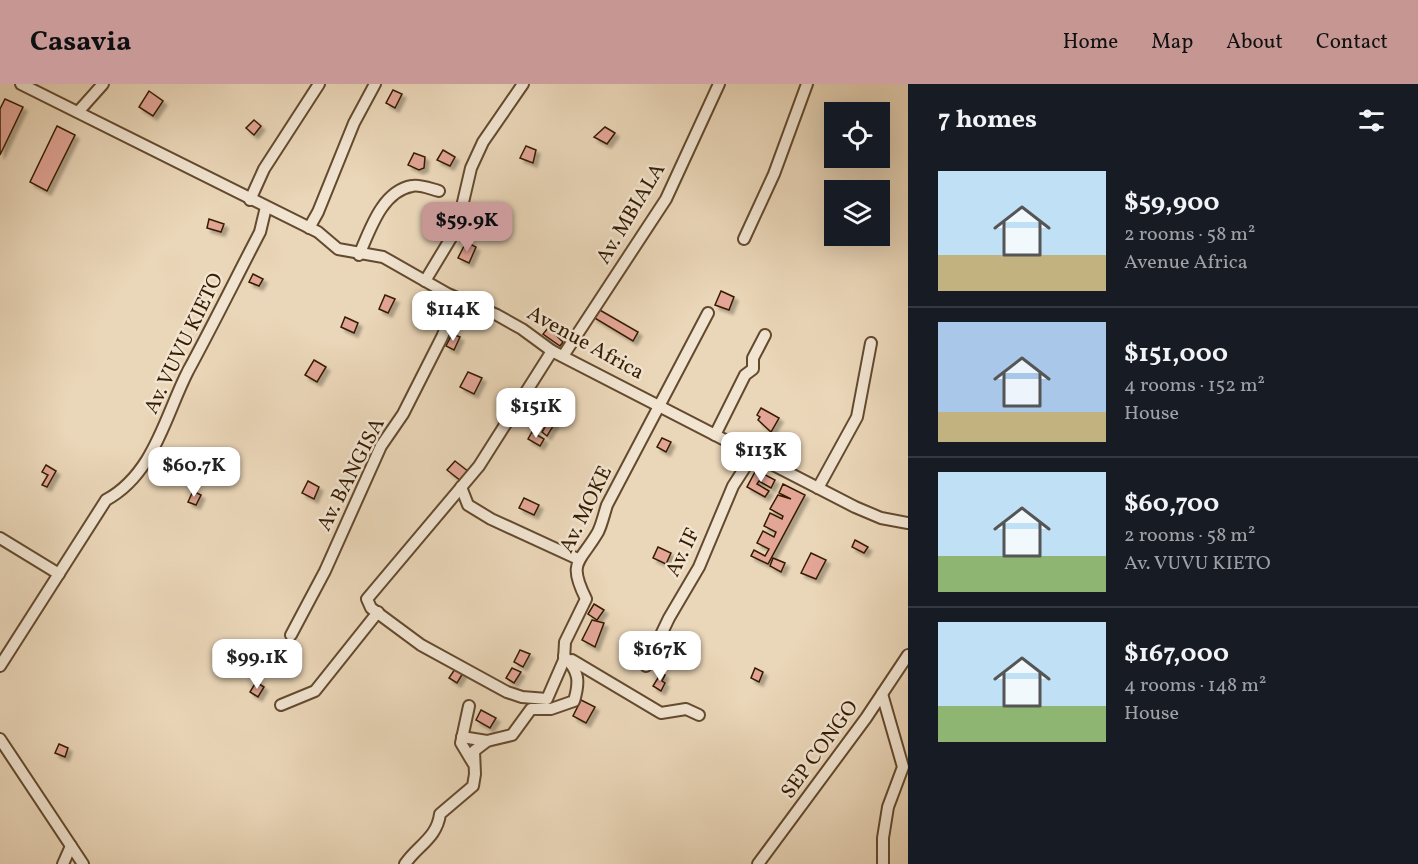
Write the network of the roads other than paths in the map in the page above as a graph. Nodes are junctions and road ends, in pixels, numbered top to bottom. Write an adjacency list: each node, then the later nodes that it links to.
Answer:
1 (21, 84): 8 (street, Avenue Africa)
2 (103, 84): 8 (street)
3 (319, 84): 10 (street)
4 (375, 84): 12 (street)
5 (524, 84): 15 (street)
6 (719, 84): 21 (street, Av. MBIALA)
7 (807, 84): 13 (street)
8 (78, 112): 10 (street, Avenue Africa)
9 (439, 191): 14 (street)
10 (250, 200): 11 (street, Avenue Africa)
11 (266, 207): 12 (street, Avenue Africa); 30 (street, Av. VUVU KIETO)
12 (309, 228): 14 (street, Avenue Africa)
13 (744, 239)
14 (359, 255): 15 (street, Avenue Africa)
15 (424, 281): 16 (street, Avenue Africa)
16 (459, 298): 20 (street, Avenue Africa); 32 (street, Av. BANGISA)
17 (708, 312): 22 (street, Av. MOKE)
18 (765, 335): 23 (street)
19 (870, 343): 26 (street)
20 (552, 351): 21 (street, Avenue Africa); 25 (street)
21 (563, 356): 22 (street, Avenue Africa)
22 (659, 404): 23 (street, Avenue Africa); 29 (street, Av. MOKE)
23 (715, 435): 24 (street, Avenue Africa)
24 (753, 455): 26 (street, Avenue Africa); 36 (street, Av. IF)
25 (461, 488): 29 (street); 31 (street)
26 (818, 488): 27 (street, Avenue Africa)
27 (908, 523)
28 (0, 538): 30 (street)
29 (578, 559): 34 (street, Av. MOKE)
30 (59, 574): 35 (street, Av. VUVU KIETO)
31 (378, 612): 34 (street, Av. MOKE); 38 (street)
32 (291, 635)
33 (908, 655): 37 (street, SEP CONGO)
34 (564, 656): 40 (street); 43 (street)
35 (0, 666)
36 (646, 666)
37 (882, 694): 49 (street, SEP CONGO); 50 (street)
38 (281, 705)
39 (469, 706): 41 (street)
40 (699, 716)
41 (462, 737): 43 (street); 44 (street)
42 (0, 739): 45 (street)
43 (487, 741): 44 (street)
44 (473, 763): 48 (street)
45 (71, 846): 46 (street); 47 (street)
46 (63, 864)
47 (83, 864)
48 (405, 864)
49 (758, 864)
50 (883, 864)

